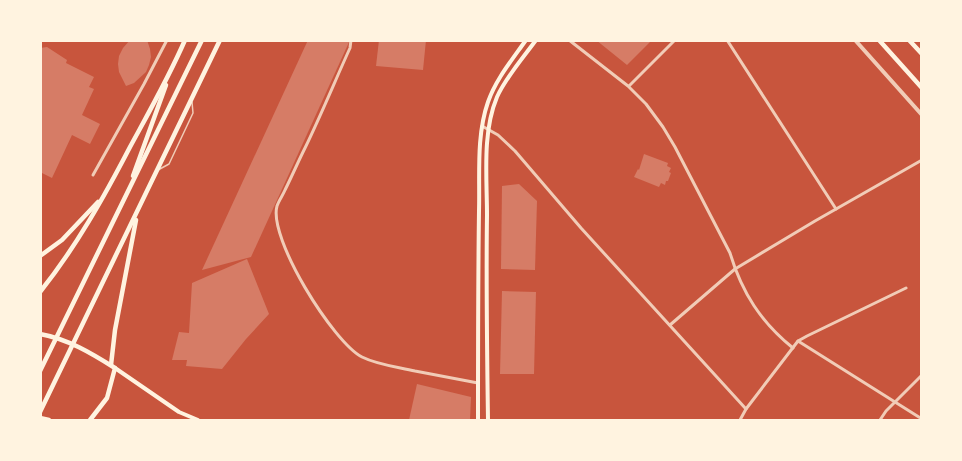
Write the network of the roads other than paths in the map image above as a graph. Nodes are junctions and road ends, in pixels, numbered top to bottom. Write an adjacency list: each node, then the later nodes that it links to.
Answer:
1 (167, 40): 22 (street)
2 (185, 40): 15 (highway)
3 (202, 40): 24 (highway)
4 (220, 40): 26 (highway)
5 (351, 40): 38 (street)
6 (526, 40): 19 (main road)
7 (536, 40): 20 (main road)
8 (569, 40): 16 (street)
9 (675, 40): 16 (street)
10 (727, 40): 25 (street)
11 (855, 40): 18 (street)
12 (879, 40): 17 (highway)
13 (909, 40): 14 (highway)
14 (921, 54)
15 (172, 68): 23 (highway); 24 (highway)
16 (628, 86): 28 (street)
17 (921, 88)
18 (921, 115)
19 (482, 126): 20 (street); 38 (main road)
20 (489, 130): 31 (street); 39 (main road)
21 (921, 160): 25 (street)
22 (93, 175)
23 (105, 194): 27 (highway); 30 (highway)
24 (125, 199): 36 (highway)
25 (836, 209): 28 (street)
26 (137, 214): 35 (highway); 42 (highway)
27 (40, 256)
28 (735, 269): 31 (street); 34 (street)
29 (906, 288): 33 (street)
30 (40, 292)
31 (670, 325): 41 (street)
32 (40, 334): 35 (highway)
33 (798, 341): 34 (street); 40 (street)
34 (793, 348): 41 (street)
35 (113, 366): 46 (highway); 47 (main road)
36 (40, 371)
37 (921, 375): 40 (street)
38 (478, 383): 39 (main road); 48 (main road)
39 (488, 385): 49 (main road)
40 (895, 402): 44 (street); 51 (street)
41 (746, 409): 50 (street)
42 (40, 412)
43 (40, 418): 45 (highway)
44 (921, 419)
45 (50, 420)
46 (90, 420)
47 (198, 420)
48 (478, 420)
49 (488, 420)
50 (740, 420)
51 (880, 420)

